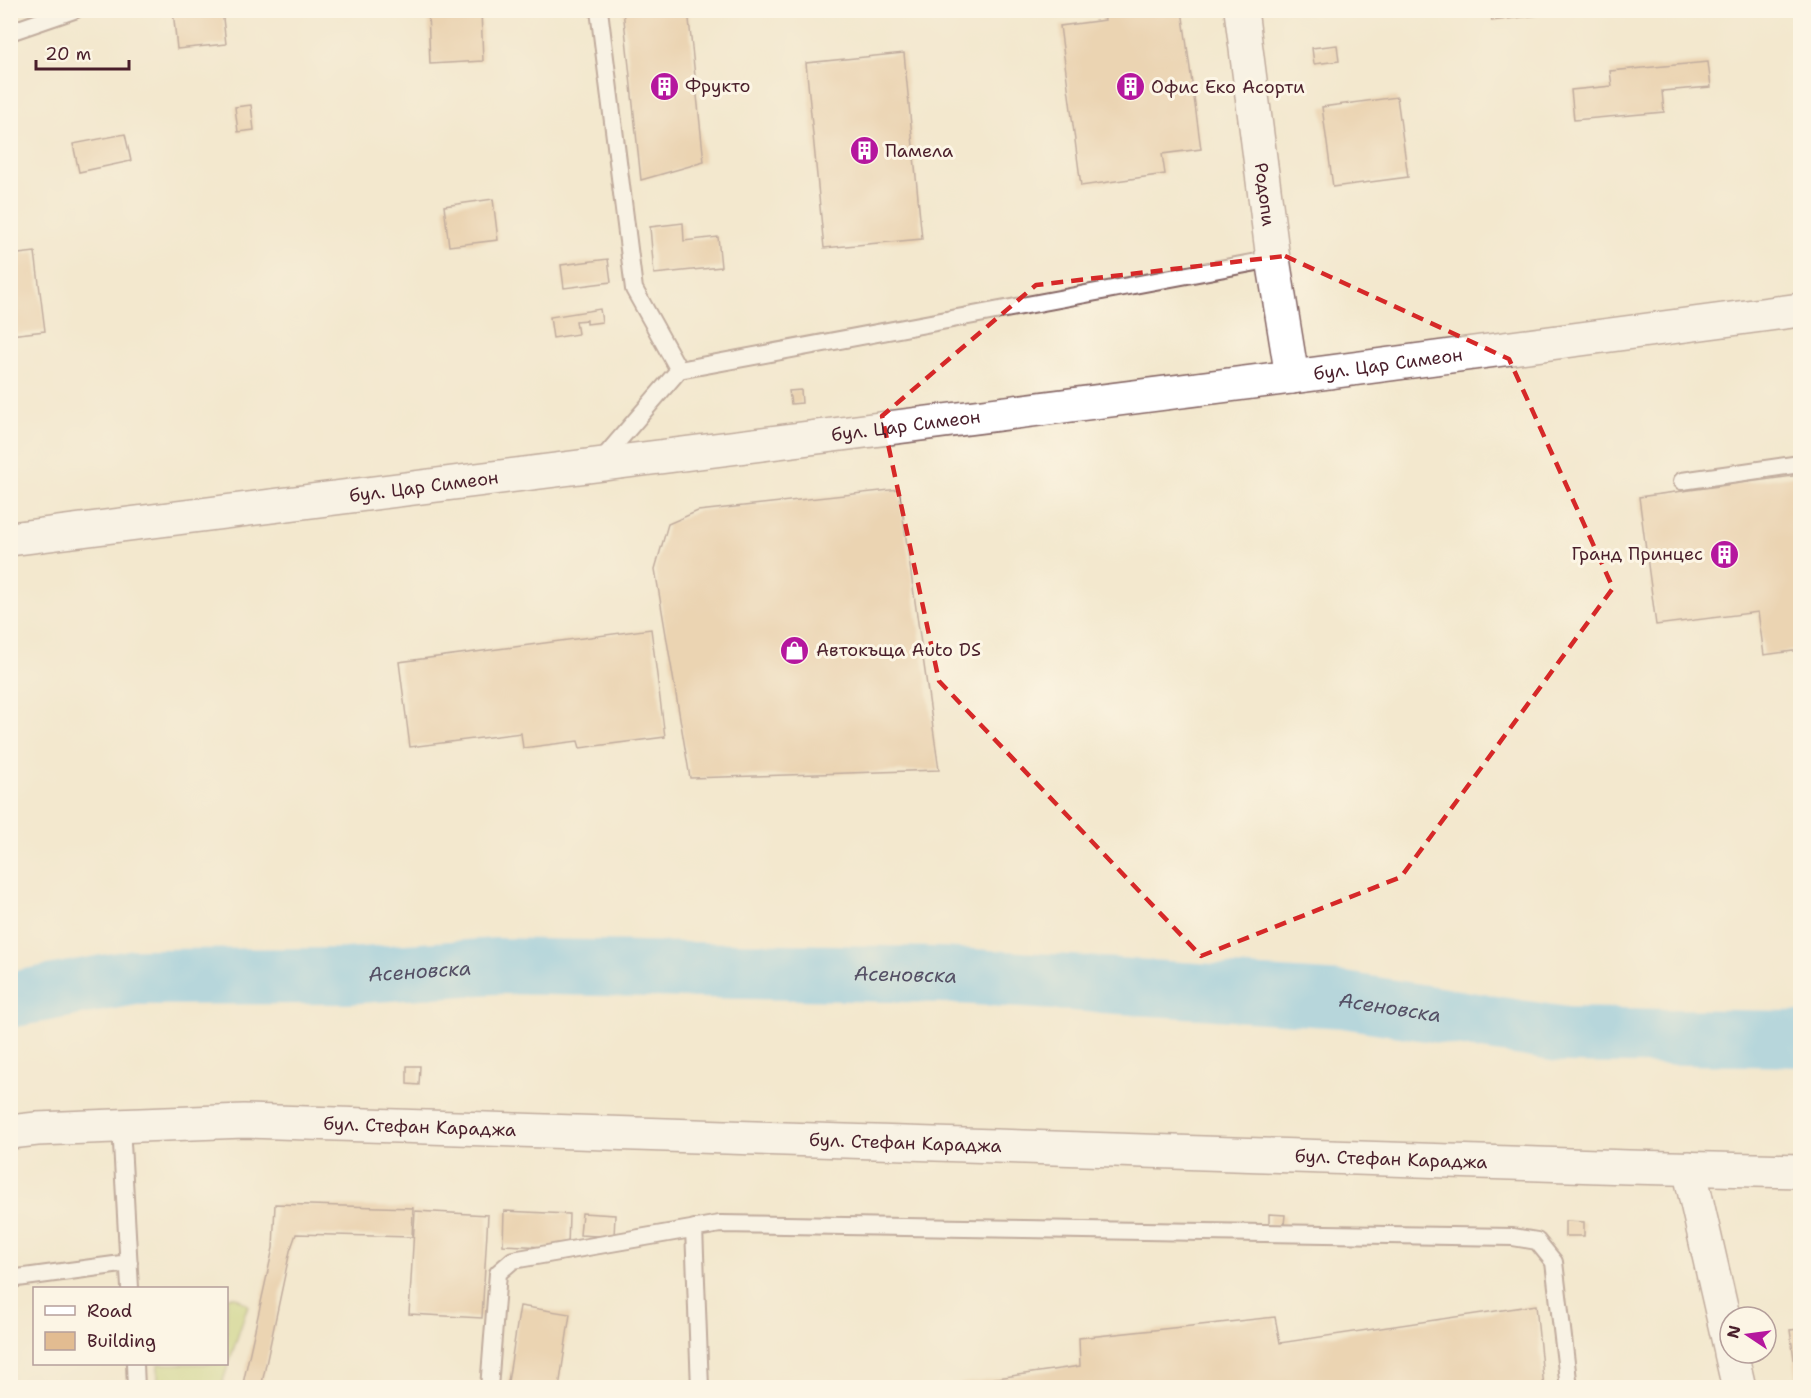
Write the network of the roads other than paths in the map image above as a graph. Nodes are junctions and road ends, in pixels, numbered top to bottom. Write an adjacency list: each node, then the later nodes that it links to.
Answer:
1 (74, 10): 4 (lane)
2 (599, 10): 7 (lane)
3 (1241, 10): 5 (main road, Родопи)
4 (10, 32)
5 (1273, 259): 7 (lane); 8 (main road, Родопи)
6 (1800, 310): 8 (main road, бул. Цар Симеон)
7 (679, 370): 10 (lane)
8 (1292, 377): 10 (main road, бул. Цар Симеон)
9 (1800, 464): 11 (lane)
10 (598, 465): 12 (main road, бул. Цар Симеон)
11 (1683, 481)
12 (10, 539)
13 (121, 1125): 14 (main road, бул. Стефан Караджа); 15 (main road, бул. Стефан Караджа); 18 (lane)
14 (10, 1132)
15 (1689, 1168): 16 (main road, бул. Стефан Караджа); 21 (main road)
16 (1800, 1171)
17 (694, 1228): 25 (lane); 26 (lane); 27 (lane)
18 (129, 1263): 19 (lane); 20 (lane)
19 (10, 1279)
20 (130, 1287)
21 (1720, 1305)
22 (135, 1365): 24 (lane)
23 (1734, 1365): 28 (main road)
24 (136, 1388)
25 (489, 1388)
26 (700, 1388)
27 (1569, 1388)
28 (1739, 1388)

